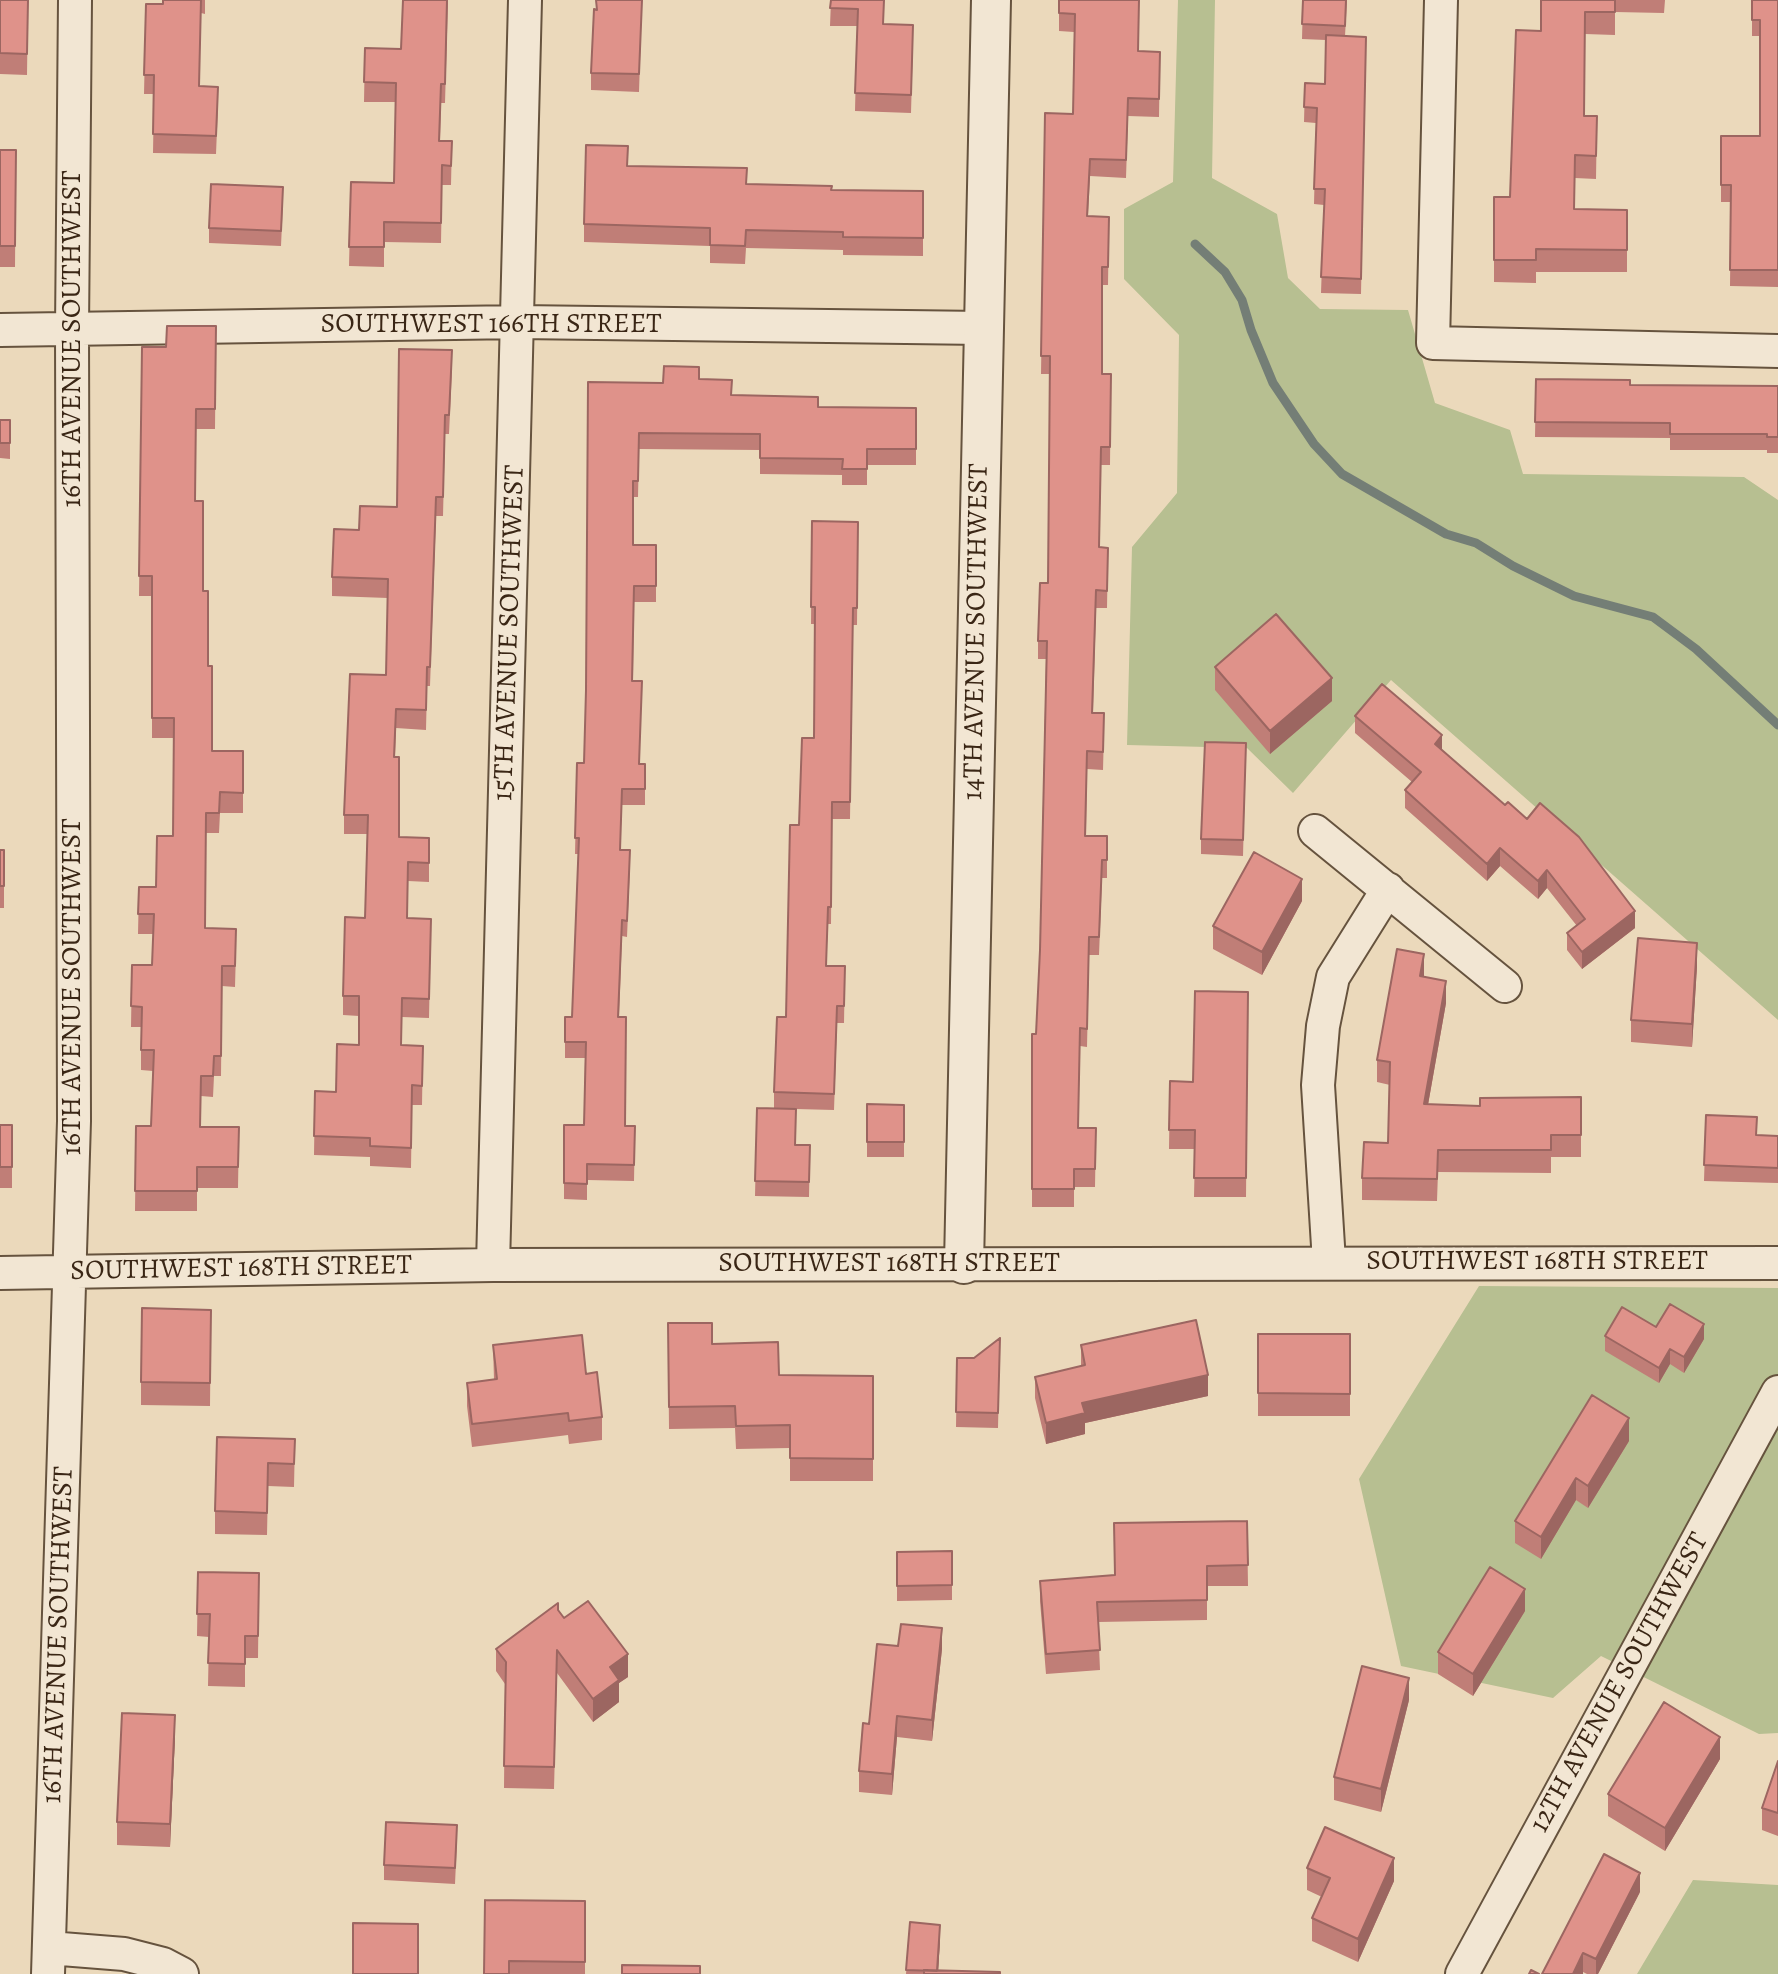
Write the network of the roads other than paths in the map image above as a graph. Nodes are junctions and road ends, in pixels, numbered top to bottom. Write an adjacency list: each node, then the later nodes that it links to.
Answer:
1 (75, 0): 7 (street, 16TH AVENUE SOUTHWEST)
2 (525, 0): 5 (street, 15TH AVENUE SOUTHWEST)
3 (991, 0): 6 (street, 14TH AVENUE SOUTHWEST)
4 (1441, 0): 9 (street)
5 (519, 322): 6 (street, SOUTHWEST 166TH STREET); 7 (street, SOUTHWEST 166TH STREET); 15 (street, 15TH AVENUE SOUTHWEST)
6 (983, 328): 14 (street, 14TH AVENUE SOUTHWEST)
7 (72, 329): 8 (street, SOUTHWEST 166TH STREET); 17 (street, 16TH AVENUE SOUTHWEST)
8 (0, 330)
9 (1778, 351)
10 (1315, 831): 11 (street)
11 (1388, 889): 12 (street); 13 (street)
12 (1505, 986)
13 (1329, 1262): 14 (street, SOUTHWEST 168TH STREET); 16 (street, SOUTHWEST 168TH STREET)
14 (964, 1264): 15 (street, SOUTHWEST 168TH STREET)
15 (493, 1265): 17 (street, SOUTHWEST 168TH STREET)
16 (1771, 1267)
17 (71, 1271): 18 (street, SOUTHWEST 168TH STREET); 20 (street, 16TH AVENUE SOUTHWEST)
18 (0, 1273)
19 (1778, 1392): 22 (street, 12TH AVENUE SOUTHWEST)
20 (48, 1961): 21 (street)
21 (182, 1974)
22 (1462, 1974)

